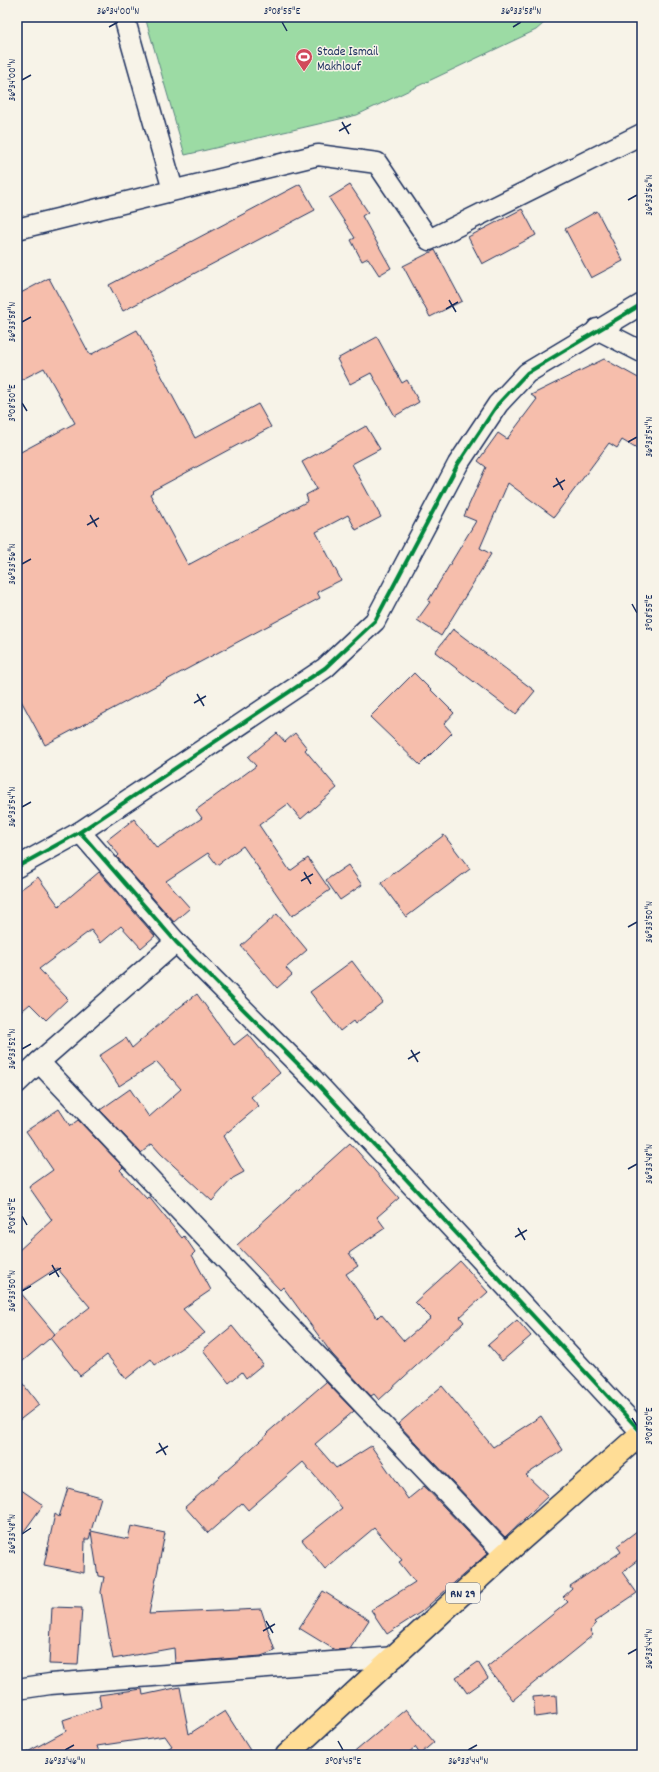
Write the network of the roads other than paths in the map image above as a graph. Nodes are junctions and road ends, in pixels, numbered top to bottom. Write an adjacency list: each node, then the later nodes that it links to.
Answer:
1 (124, 17): 3 (street)
2 (642, 134): 3 (street)
3 (173, 190): 4 (street)
4 (17, 229)
5 (642, 304): 6 (street)
6 (597, 329): 7 (street); 8 (street)
7 (642, 352)
8 (80, 832): 9 (street); 10 (street)
9 (17, 867)
10 (176, 942): 11 (street); 13 (street)
11 (39, 1062): 12 (street); 14 (street)
12 (17, 1083)
13 (642, 1433): 14 (main road, RN 29)
14 (505, 1554): 15 (main road, RN 29)
15 (395, 1657): 16 (street); 17 (main road, RN 29)
16 (17, 1687)
17 (287, 1755)

